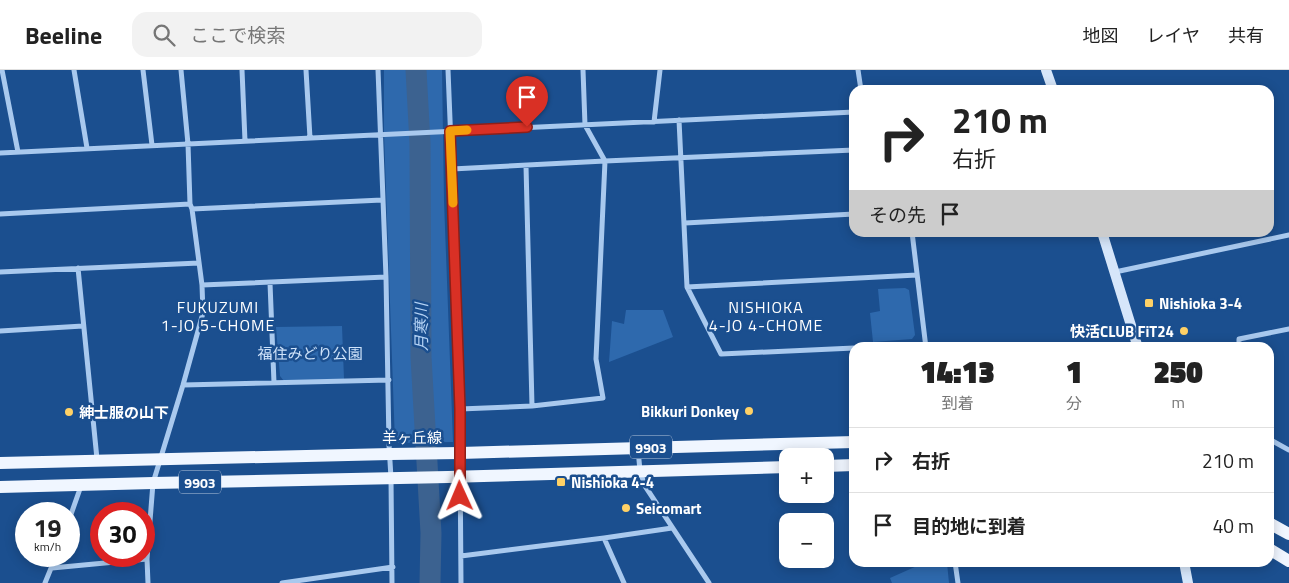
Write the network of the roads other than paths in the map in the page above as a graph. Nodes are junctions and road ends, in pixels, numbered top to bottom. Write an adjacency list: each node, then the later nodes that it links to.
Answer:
1 (2, 70): 27 (street)
2 (74, 70): 25 (street)
3 (143, 70): 24 (street)
4 (181, 70): 23 (street)
5 (242, 70): 22 (street)
6 (306, 70): 21 (street)
7 (378, 70): 20 (street)
8 (448, 70): 19 (street)
9 (583, 70): 18 (street)
10 (660, 70): 17 (street)
11 (858, 70): 13 (street)
12 (1046, 70): 14 (street)
13 (860, 85)
14 (1051, 85)
15 (849, 112): 16 (street)
16 (679, 120): 17 (street); 29 (street)
17 (654, 122): 18 (street)
18 (585, 125): 19 (street); 30 (street)
19 (450, 131): 20 (street); 32 (street)
20 (380, 135): 21 (street); 33 (street)
21 (310, 138): 22 (street)
22 (246, 141): 23 (street)
23 (188, 144): 24 (street); 34 (street)
24 (152, 145): 25 (street)
25 (87, 148): 27 (street)
26 (849, 150): 29 (street)
27 (18, 152): 28 (street)
28 (0, 153)
29 (681, 158): 30 (street); 37 (street)
30 (605, 161): 31 (street); 60 (street)
31 (526, 166): 32 (street); 60 (street)
32 (452, 169): 61 (street)
33 (382, 200): 34 (street); 46 (street)
34 (191, 207): 35 (street); 41 (street)
35 (0, 214)
36 (849, 214): 37 (street)
37 (685, 223): 49 (street)
38 (1289, 236): 44 (street)
39 (913, 237): 45 (street)
40 (1104, 237): 44 (street)
41 (199, 263): 42 (street); 48 (street)
42 (78, 268): 43 (street); 50 (street)
43 (0, 272)
44 (1115, 272): 54 (street)
45 (917, 275): 49 (street); 53 (street)
46 (386, 277): 47 (street); 57 (street)
47 (270, 283): 48 (street); 58 (street)
48 (202, 285): 59 (street)
49 (687, 287): 56 (street)
50 (83, 326): 52 (street); 69 (street)
51 (1289, 329): 55 (street)
52 (0, 331)
53 (925, 342)
54 (1136, 342)
55 (1239, 342)
56 (849, 348)
57 (388, 380): 58 (street); 67 (street)
58 (274, 383): 59 (street)
59 (183, 385): 68 (street)
60 (532, 406): 61 (street)
61 (460, 409): 66 (street)
62 (849, 442): 64 (main road, 羊ヶ丘線 / 9903)
63 (1274, 442): 65 (street)
64 (638, 448): 66 (main road, 羊ヶ丘線 / 9903); 74 (street)
65 (1289, 450)
66 (454, 453): 67 (main road, 羊ヶ丘線 / 9903); 75 (street)
67 (394, 454): 68 (main road, 羊ヶ丘線 / 9903); 76 (street)
68 (161, 459): 69 (main road, 羊ヶ丘線 / 9903); 77 (street)
69 (98, 460): 70 (main road, 羊ヶ丘線 / 9903)
70 (0, 463)
71 (849, 465): 72 (main road)
72 (834, 466)
73 (779, 467): 74 (main road, 9903)
74 (640, 471): 75 (main road, 9903); 83 (street)
75 (454, 476): 76 (main road, 9903); 87 (street)
76 (396, 478): 77 (main road, 9903); 91 (street)
77 (153, 482): 78 (main road, 9903); 81 (street)
78 (82, 485): 79 (main road, 9903); 80 (street)
79 (0, 487)
80 (76, 502)
81 (151, 502)
82 (1274, 526): 84 (main road)
83 (672, 528): 85 (street); 101 (street)
84 (1289, 534)
85 (604, 538): 87 (street); 100 (street)
86 (1274, 552): 88 (main road)
87 (461, 556): 99 (street)
88 (1289, 560)
89 (90, 564): 94 (street)
90 (147, 567): 96 (street)
91 (392, 567): 97 (street); 98 (street)
92 (956, 567): 102 (street)
93 (1185, 567): 103 (street)
94 (52, 568): 95 (street)
95 (46, 583)
96 (148, 583)
97 (282, 583)
98 (392, 583)
99 (461, 583)
100 (624, 583)
101 (709, 583)
102 (958, 583)
103 (1188, 583)

